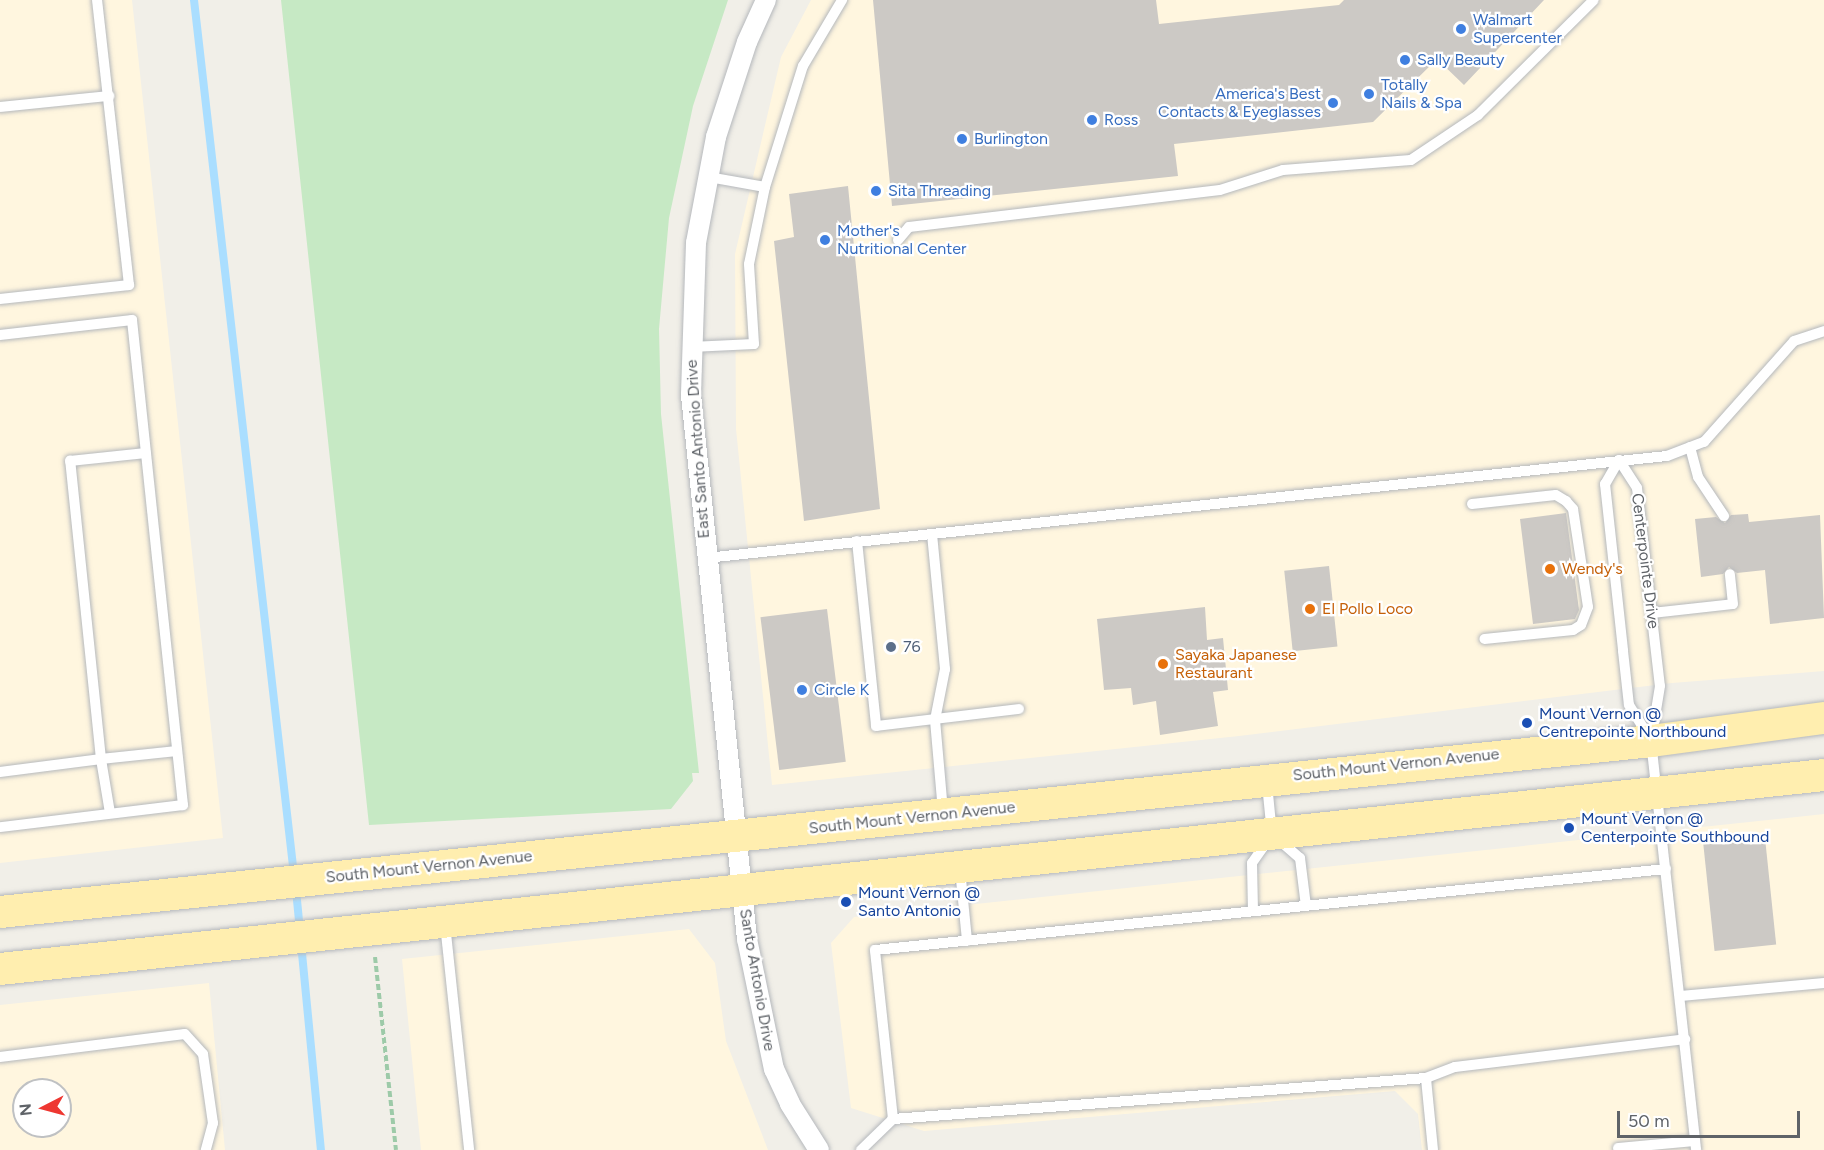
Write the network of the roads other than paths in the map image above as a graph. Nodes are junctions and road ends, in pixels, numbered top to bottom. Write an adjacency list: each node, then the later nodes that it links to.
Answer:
1 (97, 0): 5 (lane)
2 (766, 0): 7 (street, East Santo Antonio Drive)
3 (842, 0): 8 (lane)
4 (1594, 0): 9 (lane)
5 (109, 96): 6 (lane); 10 (lane)
6 (0, 107)
7 (708, 177): 8 (lane); 13 (street, East Santo Antonio Drive)
8 (765, 187): 13 (lane)
9 (898, 240)
10 (0, 299)
11 (1824, 331): 14 (lane)
12 (0, 335): 15 (lane)
13 (691, 347): 21 (street, East Santo Antonio Drive)
14 (1690, 447): 16 (lane); 18 (lane)
15 (146, 453): 29 (lane); 30 (lane)
16 (1619, 460): 19 (lane); 23 (lane, Centerpointe Drive); 28 (lane, Centerpointe Drive)
17 (1472, 504): 24 (lane)
18 (1724, 516)
19 (932, 534): 20 (lane); 27 (lane)
20 (857, 542): 21 (lane); 27 (lane)
21 (706, 558): 39 (street, East Santo Antonio Drive)
22 (1730, 574): 23 (lane)
23 (1652, 613): 28 (lane, Centerpointe Drive)
24 (1484, 639)
25 (1019, 709): 27 (lane)
26 (1824, 718): 28 (main road, South Mount Vernon Avenue)
27 (935, 720): 36 (lane)
28 (1651, 741): 33 (main road, South Mount Vernon Avenue); 34 (lane, Centerpointe Drive)
29 (177, 751): 30 (lane); 35 (lane)
30 (101, 759): 31 (lane); 35 (lane)
31 (0, 772)
32 (1824, 775): 34 (main road)
33 (1266, 778): 36 (main road, South Mount Vernon Avenue); 38 (lane)
34 (1658, 793): 38 (main road); 41 (lane, Centerpointe Drive)
35 (110, 813): 37 (lane)
36 (943, 814): 39 (main road, South Mount Vernon Avenue)
37 (0, 827)
38 (1272, 834): 40 (main road); 43 (lane); 44 (lane)
39 (734, 835): 42 (street, Santo Antonio Drive); 45 (main road, South Mount Vernon Avenue)
40 (959, 867): 42 (main road); 47 (lane)
41 (1666, 869): 43 (lane); 50 (lane, Centerpointe Drive)
42 (741, 891): 46 (main road); 59 (street, Santo Antonio Drive)
43 (1306, 906): 44 (lane)
44 (1253, 911): 47 (lane)
45 (0, 912)
46 (445, 922): 48 (main road); 58 (lane)
47 (967, 940): 54 (lane)
48 (0, 969)
49 (1824, 983): 50 (lane)
50 (1680, 996): 51 (lane, Centerpointe Drive)
51 (1684, 1039): 53 (lane); 55 (lane, Centerpointe Drive)
52 (0, 1057): 57 (lane)
53 (1426, 1078): 54 (lane); 61 (lane)
54 (892, 1119): 60 (lane)
55 (1695, 1145): 56 (lane)
56 (1616, 1149)
57 (206, 1150)
58 (469, 1150)
59 (819, 1150)
60 (861, 1150)
61 (1433, 1150)

